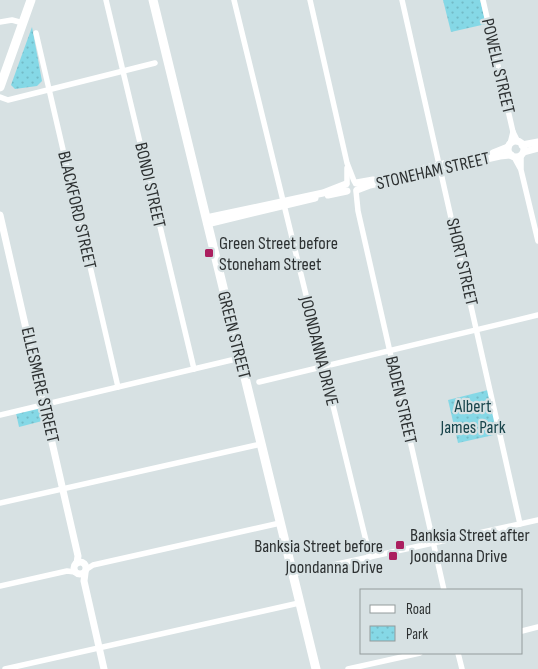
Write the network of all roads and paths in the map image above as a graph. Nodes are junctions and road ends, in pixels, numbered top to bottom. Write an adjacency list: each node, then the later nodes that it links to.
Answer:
1 (32, 0): 9 (main road)
2 (106, 0): 12 (street, BONDI STREET)
3 (153, 0): 25 (main road, GREEN STREET)
4 (234, 0): 23 (street, JOONDANNA DRIVE)
5 (310, 0): 22 (street, BADEN STREET)
6 (402, 0): 21 (street, SHORT STREET)
7 (483, 0): 16 (street, POWELL STREET)
8 (0, 22): 9 (street)
9 (23, 23): 13 (main road)
10 (36, 34): 14 (street, BLACKFORD STREET)
11 (154, 64): 12 (street)
12 (123, 71): 14 (street); 32 (street, BONDI STREET)
13 (0, 87)
14 (49, 89): 15 (street); 34 (street, BLACKFORD STREET)
15 (0, 97)
16 (513, 132): 18 (street, POWELL STREET); 20 (street, POWELL STREET)
17 (538, 142): 20 (street, STONEHAM STREET)
18 (509, 146): 20 (street); 20 (street, POWELL STREET); 21 (street, STONEHAM STREET)
19 (538, 148): 20 (street, STONEHAM STREET)
20 (518, 151): 21 (street, STONEHAM STREET); 26 (street, POWELL STREET)
21 (440, 167): 22 (street, STONEHAM STREET); 28 (street, SHORT STREET)
22 (351, 187): 23 (street, STONEHAM STREET); 29 (street, BADEN STREET)
23 (283, 203): 25 (street, STONEHAM STREET); 31 (street, JOONDANNA DRIVE)
24 (0, 215): 35 (street, ELLESMERE STREET)
25 (207, 221): 30 (main road, GREEN STREET)
26 (538, 241)
27 (538, 315): 28 (street)
28 (477, 330): 29 (street); 42 (street, SHORT STREET)
29 (390, 351): 31 (street); 43 (street, BADEN STREET)
30 (240, 358): 32 (street); 37 (main road, GREEN STREET)
31 (322, 366): 33 (street); 44 (street, JOONDANNA DRIVE)
32 (194, 369): 34 (street)
33 (259, 382)
34 (118, 387): 35 (street)
35 (44, 404): 36 (street); 38 (street, ELLESMERE STREET)
36 (0, 415)
37 (261, 444): 38 (street); 41 (main road, GREEN STREET)
38 (64, 489): 39 (street); 45 (street, ELLESMERE STREET)
39 (0, 503)
40 (538, 520): 42 (street)
41 (280, 524): 45 (street); 46 (main road, GREEN STREET)
42 (520, 524): 43 (street)
43 (433, 543): 44 (street); 48 (street, BADEN STREET)
44 (370, 557): 46 (street)
45 (81, 568): 47 (street); 52 (street, ELLESMERE STREET)
46 (292, 574): 49 (main road, GREEN STREET)
47 (0, 586)
48 (444, 589)
49 (299, 603): 52 (street); 57 (main road, GREEN STREET)
50 (538, 628): 51 (street)
51 (523, 631)
52 (99, 648): 55 (street); 56 (street, ELLESMERE STREET)
53 (416, 654): 58 (street)
54 (458, 654): 59 (street)
55 (5, 669)
56 (104, 669)
57 (316, 669)
58 (348, 669)
59 (462, 669)

